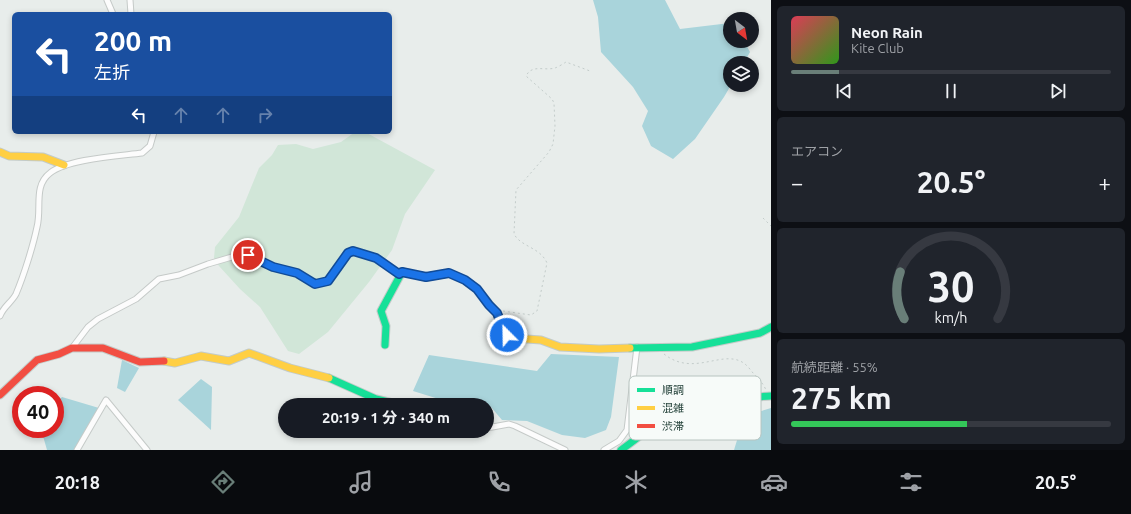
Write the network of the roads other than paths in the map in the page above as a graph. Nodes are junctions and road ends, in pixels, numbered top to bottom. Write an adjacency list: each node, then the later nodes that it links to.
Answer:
1 (107, 0): 3 (street)
2 (130, 0): 4 (street)
3 (112, 12)
4 (131, 12)
5 (153, 134): 7 (street)
6 (0, 152): 7 (street)
7 (64, 165): 9 (street)
8 (399, 274): 11 (street); 12 (street); 13 (street)
9 (0, 316)
10 (771, 327): 12 (street)
11 (385, 345)
12 (637, 347): 14 (street)
13 (72, 348): 15 (street); 16 (street)
14 (633, 376)
15 (0, 395)
16 (374, 398)
17 (629, 407): 20 (street)
18 (494, 427): 23 (street)
19 (635, 440): 24 (street)
20 (606, 449)
21 (77, 450): 22 (street)
22 (147, 450)
23 (565, 450)
24 (621, 450)

